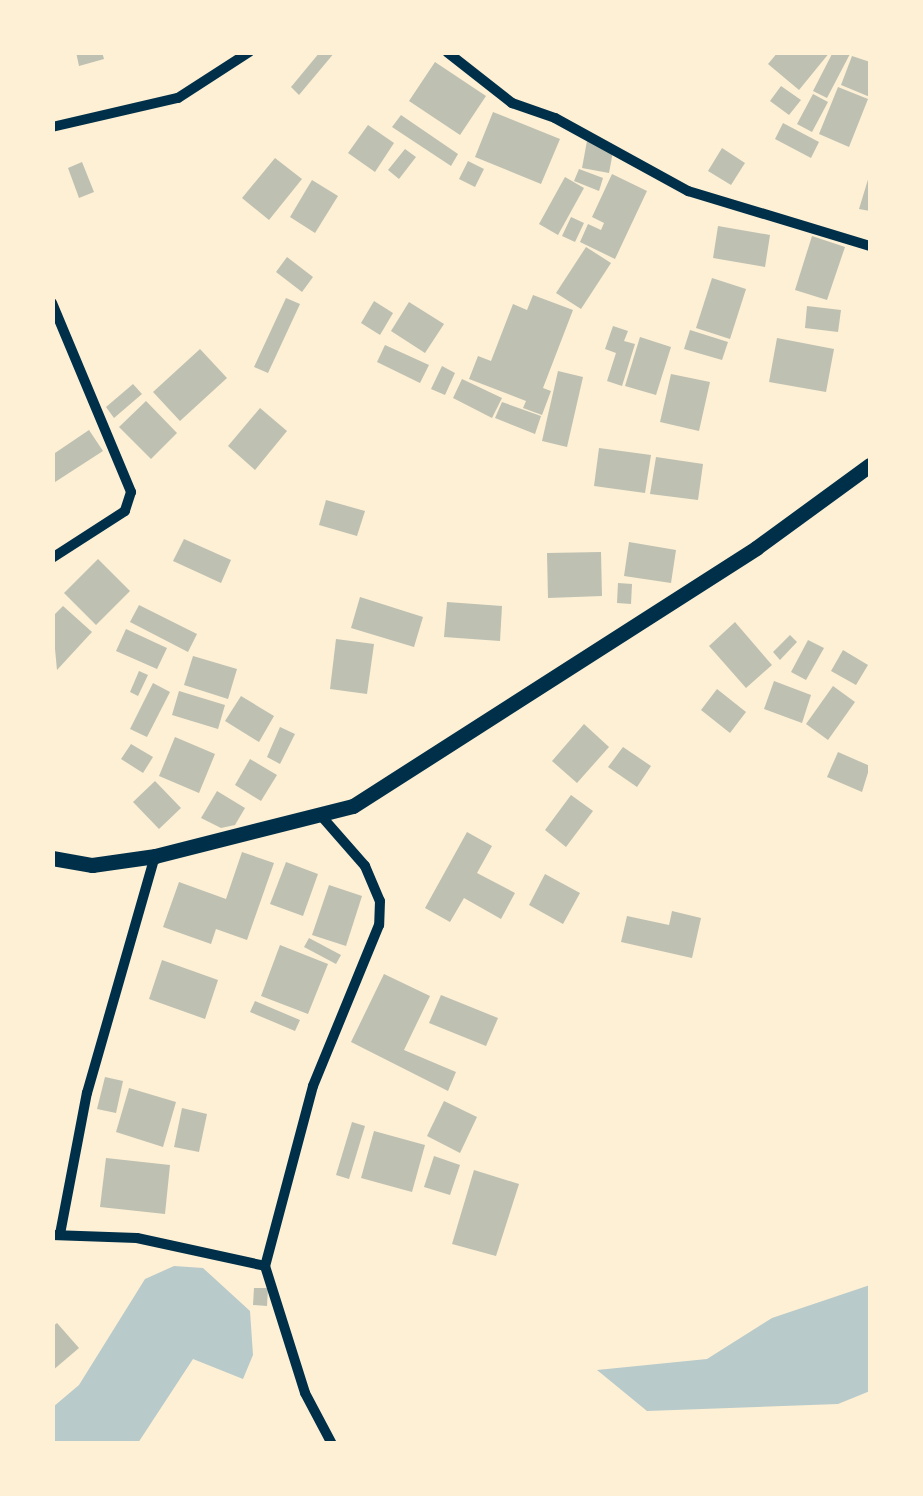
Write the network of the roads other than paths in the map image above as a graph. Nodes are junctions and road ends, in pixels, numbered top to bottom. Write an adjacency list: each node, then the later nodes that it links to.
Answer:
1 (249, 52): 3 (street)
2 (447, 52): 4 (street)
3 (52, 127)
4 (870, 246)
5 (52, 303): 7 (street)
6 (870, 465): 8 (street)
7 (52, 558)
8 (323, 818): 9 (street); 12 (street)
9 (155, 856): 10 (street); 11 (street)
10 (52, 858)
11 (56, 1234): 12 (street)
12 (264, 1266): 13 (street)
13 (332, 1444)

